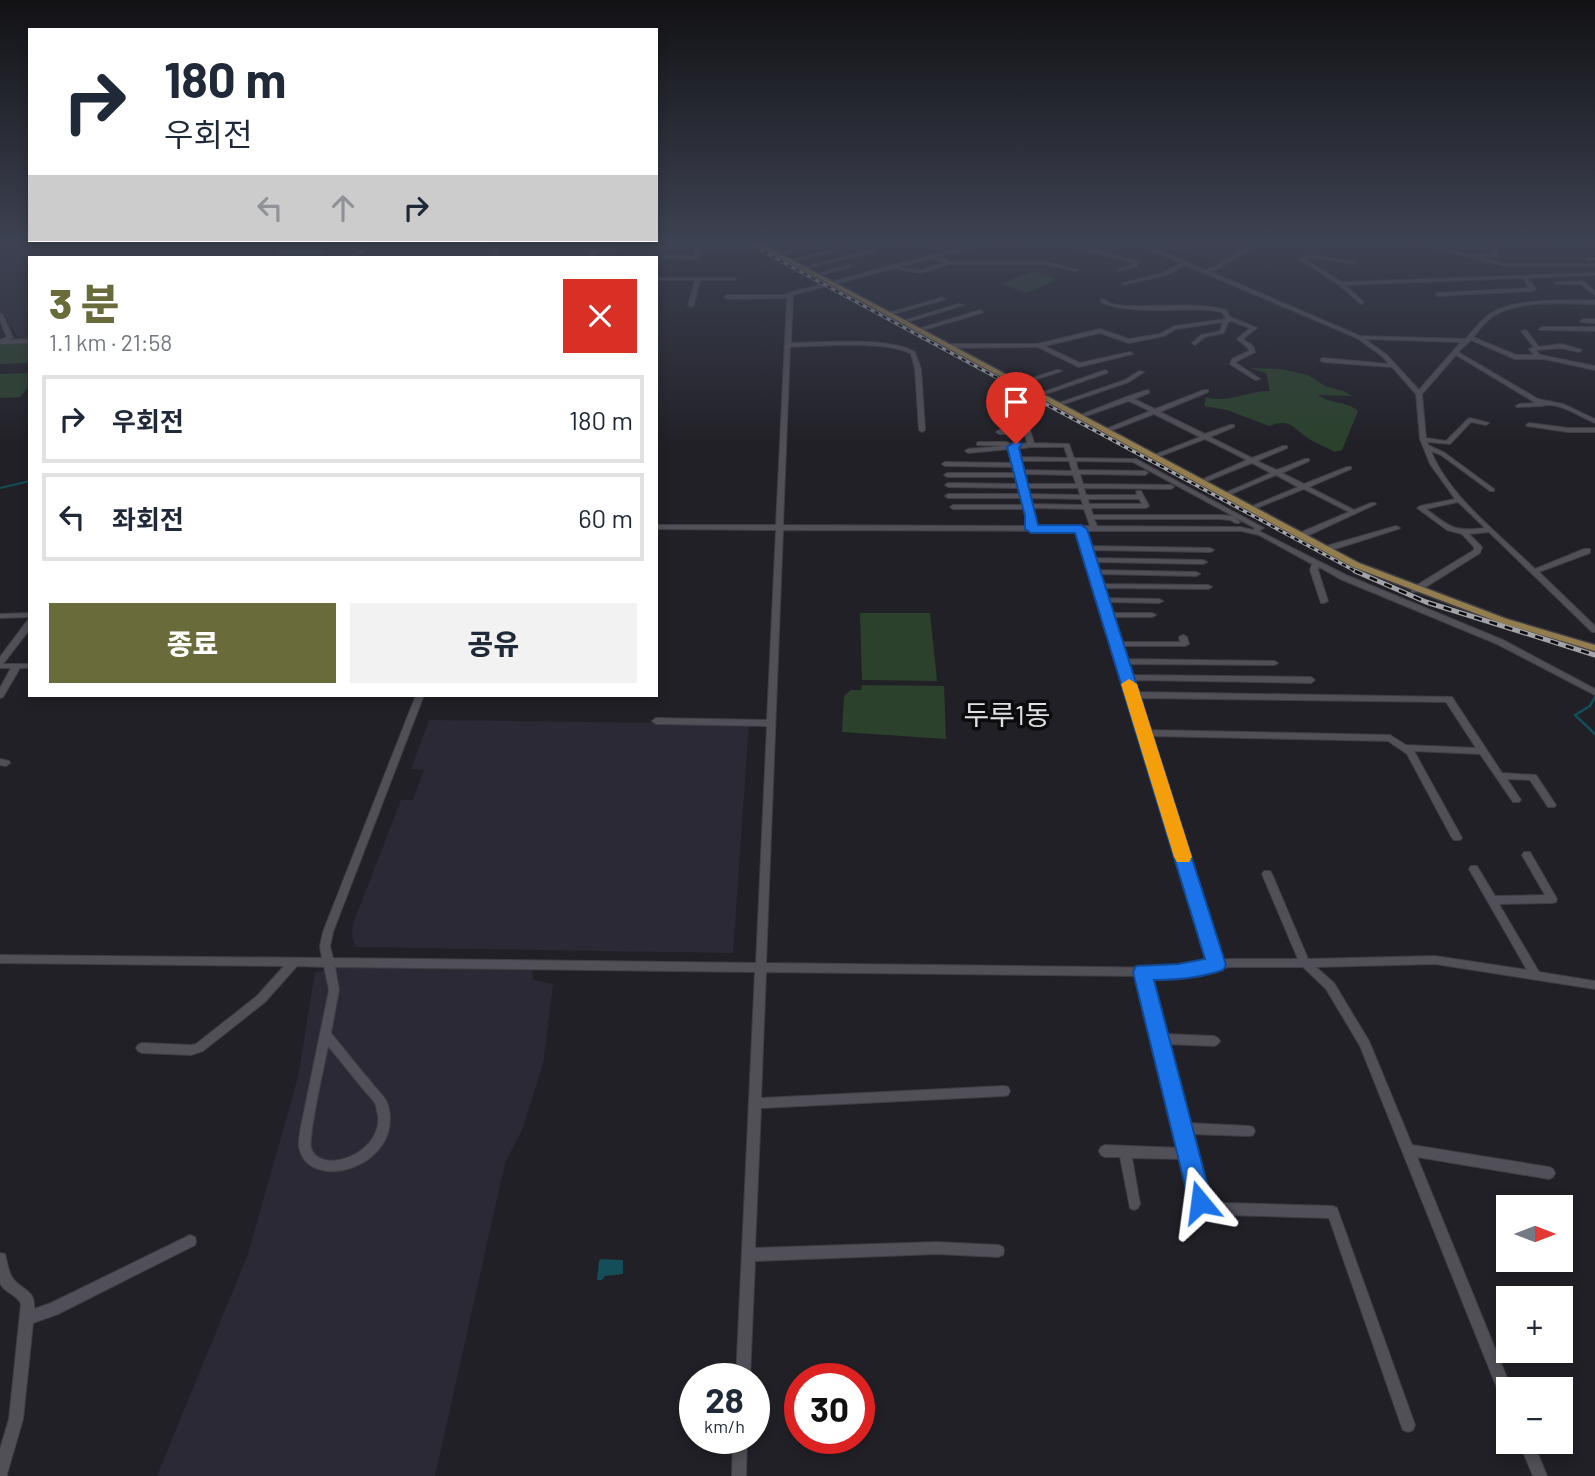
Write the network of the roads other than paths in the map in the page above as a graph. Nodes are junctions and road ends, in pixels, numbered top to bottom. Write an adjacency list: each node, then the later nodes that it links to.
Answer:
1 (790, 308): 24 (street)
2 (877, 308): 9 (main road)
3 (910, 308): 9 (street)
4 (951, 308): 14 (street)
5 (1211, 308): 11 (street)
6 (1291, 308): 19 (street)
7 (1513, 308): 20 (street)
8 (979, 312): 17 (street)
9 (888, 314): 14 (main road)
10 (0, 315): 22 (street)
11 (1227, 320): 23 (street); 26 (street); 38 (street)
12 (1583, 321): 13 (street)
13 (1595, 321)
14 (902, 322): 17 (main road)
15 (1542, 329): 16 (street)
16 (1595, 329)
17 (918, 330): 25 (main road)
18 (1524, 331): 27 (street)
19 (1359, 337): 20 (street); 33 (street)
20 (1469, 339): 29 (street); 31 (street)
21 (28, 341): 22 (street)
22 (0, 342)
23 (1195, 343)
24 (788, 345): 56 (street); 100 (street)
25 (949, 346): 26 (street); 39 (main road)
26 (1040, 346): 30 (street)
27 (1537, 348): 28 (street); 31 (street)
28 (1579, 349)
29 (1455, 352): 43 (street); 46 (street)
30 (1130, 354)
31 (1538, 356): 34 (street)
32 (1323, 360): 33 (street)
33 (1395, 366): 43 (street)
34 (1595, 368)
35 (1059, 370): 39 (street)
36 (1105, 372): 42 (street)
37 (1141, 372): 45 (street)
38 (1257, 379)
39 (1020, 383): 42 (main road)
40 (1206, 391): 49 (street)
41 (1147, 392): 44 (street)
42 (1041, 394): 45 (main road)
43 (1419, 394): 61 (street)
44 (1128, 398): 49 (street); 50 (street)
45 (1059, 404): 50 (main road)
46 (1542, 404): 47 (street); 51 (street)
47 (1519, 406)
48 (1021, 409): 59 (street)
49 (1155, 412): 57 (street); 60 (street)
50 (1081, 416): 57 (main road)
51 (1595, 421)
52 (1486, 423): 61 (street)
53 (1529, 425): 55 (street)
54 (1232, 426): 60 (street)
55 (1595, 429)
56 (922, 430)
57 (1108, 430): 67 (main road)
58 (999, 432): 59 (street)
59 (1027, 432): 63 (street)
60 (1204, 437): 67 (street); 70 (street)
61 (1425, 443): 85 (street); 91 (street)
62 (979, 444): 64 (street)
63 (1031, 445): 64 (street); 68 (street)
64 (1014, 446): 66 (street); 72 (street)
65 (1285, 447): 70 (street)
66 (968, 452)
67 (1156, 456): 78 (main road)
68 (1071, 459): 72 (street); 74 (street); 107 (street)
69 (1307, 460): 76 (street)
70 (1251, 461): 76 (street); 78 (street)
71 (945, 464): 72 (street)
72 (1018, 468): 74 (street); 77 (street); 80 (street)
73 (1349, 468): 82 (street)
74 (1076, 473): 75 (street); 81 (street)
75 (1145, 473)
76 (1276, 473): 82 (street); 86 (street)
77 (947, 475)
78 (1203, 481): 86 (main road)
79 (948, 485): 80 (street)
80 (1023, 486): 81 (street); 88 (street)
81 (1080, 486): 83 (street); 89 (street)
82 (1301, 486): 96 (street); 97 (street)
83 (1137, 487): 84 (street); 90 (street)
84 (1171, 487)
85 (1492, 490)
86 (1227, 494): 96 (main road)
87 (948, 496): 88 (street)
88 (1026, 496): 89 (street); 95 (street)
89 (1084, 497): 90 (street); 93 (street)
90 (1142, 497): 93 (street)
91 (1459, 500): 106 (street); 108 (street)
92 (1373, 504): 97 (street)
93 (1086, 506): 95 (street); 98 (street)
94 (953, 507): 95 (street)
95 (1028, 507): 102 (street)
96 (1252, 508): 109 (main road)
97 (1354, 512): 109 (street)
98 (1090, 517): 104 (street); 105 (street)
99 (658, 527): 100 (street)
100 (782, 528): 102 (street); 147 (street)
101 (1396, 528): 111 (street)
102 (1031, 529): 103 (street)
103 (1081, 529): 104 (street); 110 (street)
104 (1094, 529): 105 (street)
105 (1241, 529): 107 (street)
106 (1489, 530): 108 (street); 118 (street)
107 (1254, 532): 116 (street)
108 (1464, 533): 122 (street)
109 (1301, 535): 111 (main road)
110 (1087, 548): 112 (street); 114 (street)
111 (1326, 549): 122 (main road)
112 (1210, 550)
113 (1587, 551): 118 (street)
114 (1090, 560): 115 (street); 117 (street)
115 (1203, 562)
116 (1316, 564): 123 (street); 142 (street)
117 (1094, 572): 119 (street); 120 (street)
118 (1534, 572): 131 (street)
119 (1196, 574)
120 (1098, 586): 121 (street); 124 (street)
121 (1208, 587)
122 (1415, 590): 134 (main road)
123 (1331, 593)
124 (1103, 600): 125 (street); 127 (street)
125 (1159, 601)
126 (28, 615): 129 (street)
127 (1108, 615): 128 (street); 133 (street)
128 (1152, 615)
129 (0, 616)
130 (28, 626): 137 (street)
131 (1595, 630)
132 (1183, 637): 133 (street)
133 (1117, 644): 135 (street)
134 (1595, 648)
135 (1122, 661): 136 (street); 140 (street)
136 (1274, 663)
137 (0, 664): 138 (street)
138 (17, 666): 139 (street); 143 (street)
139 (28, 666)
140 (1127, 677): 141 (street); 144 (street)
141 (1311, 680)
142 (1595, 692)
143 (0, 695)
144 (1132, 695): 148 (street); 150 (street)
145 (419, 697): 160 (street)
146 (656, 721): 147 (street)
147 (772, 723): 164 (street)
148 (1144, 733): 149 (street); 163 (street)
149 (1406, 748): 150 (street); 154 (street)
150 (1483, 751): 151 (street)
151 (1501, 776): 152 (street); 153 (street)
152 (1516, 800)
153 (1551, 805)
154 (1457, 838)
155 (1527, 855): 158 (street)
156 (1474, 869): 158 (street)
157 (1267, 874): 162 (street)
158 (1492, 900): 166 (street)
159 (0, 959): 161 (street)
160 (328, 961): 161 (street); 164 (street); 168 (street)
161 (295, 962): 171 (street)
162 (1305, 963): 163 (street); 166 (street); 176 (street)
163 (1216, 965): 165 (street)
164 (760, 969): 165 (street); 173 (street)
165 (1143, 972): 169 (street)
166 (1536, 976): 167 (street)
167 (1595, 985)
168 (326, 1035): 168 (street)
169 (1160, 1039): 170 (street); 174 (street)
170 (1214, 1041)
171 (142, 1048)
172 (1004, 1091): 173 (street)
173 (755, 1103): 184 (street)
174 (1180, 1128): 175 (street); 179 (street)
175 (1249, 1130)
176 (1408, 1150): 180 (street); 188 (street)
177 (1105, 1152): 178 (street)
178 (1125, 1152): 179 (street); 181 (street)
179 (1187, 1154): 189 (street)
180 (1549, 1173)
181 (1135, 1204)
182 (190, 1241): 186 (street)
183 (998, 1251): 184 (street)
184 (748, 1255): 187 (street)
185 (0, 1259): 186 (street)
186 (26, 1318): 192 (street)
187 (744, 1363)
188 (1500, 1377)
189 (1408, 1425)
190 (740, 1454): 193 (street)
191 (1531, 1454): 194 (street)
192 (0, 1474)
193 (739, 1476)
194 (1540, 1476)

